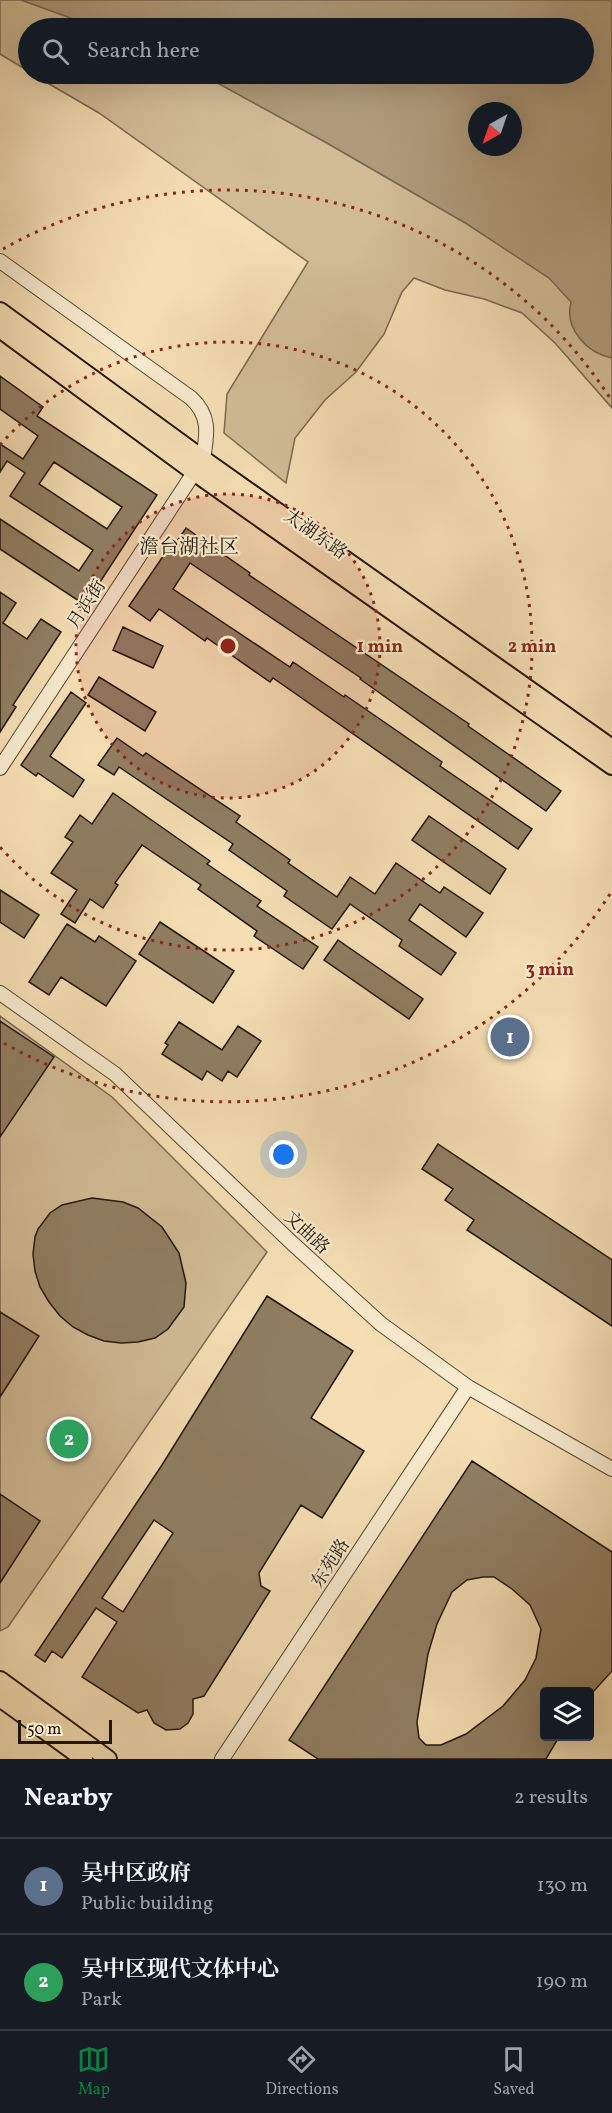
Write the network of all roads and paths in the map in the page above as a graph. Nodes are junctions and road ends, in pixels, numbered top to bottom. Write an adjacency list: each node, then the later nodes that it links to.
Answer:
1 (0, 261): 4 (street)
2 (0, 311): 4 (main road, 太湖东路)
3 (0, 329): 4 (main road, 太湖东路)
4 (198, 465): 5 (main road, 太湖东路); 6 (main road, 太湖东路); 7 (street, 月浜街)
5 (612, 748)
6 (612, 766)
7 (0, 768)
8 (0, 993): 9 (street, 文曲路)
9 (468, 1387): 10 (street, 文曲路); 15 (street, 东苑路)
10 (612, 1469)
11 (0, 1680): 14 (main road)
12 (0, 1698): 13 (main road)
13 (84, 1759)
14 (108, 1759)
15 (222, 1759)

